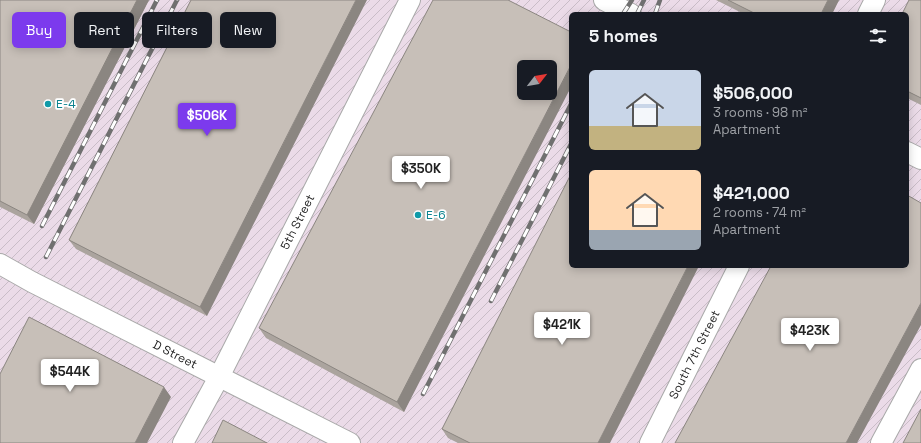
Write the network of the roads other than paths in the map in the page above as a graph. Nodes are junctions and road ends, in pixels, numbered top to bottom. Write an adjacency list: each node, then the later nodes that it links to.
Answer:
1 (410, 0): 11 (lane, 5th Street)
2 (604, 0): 4 (lane)
3 (875, 0): 5 (lane)
4 (627, 12)
5 (869, 12)
6 (909, 153): 7 (lane)
7 (921, 160)
8 (0, 264): 11 (lane, D Street)
9 (738, 268): 14 (lane, South 7th Street)
10 (921, 369): 15 (lane)
11 (219, 377): 12 (lane, 5th Street); 13 (lane, D Street)
12 (184, 443)
13 (350, 443)
14 (650, 443)
15 (881, 443)

